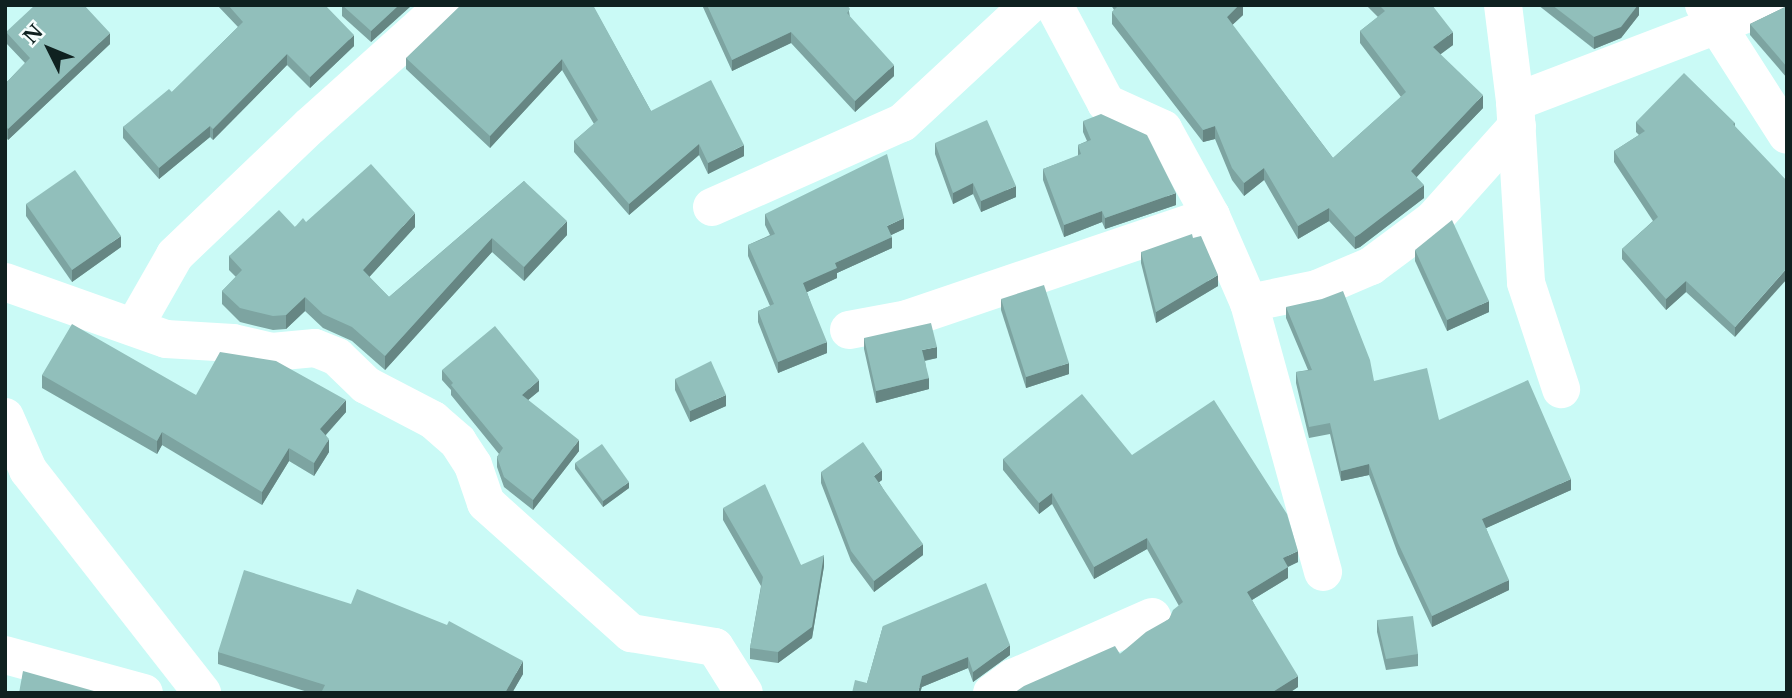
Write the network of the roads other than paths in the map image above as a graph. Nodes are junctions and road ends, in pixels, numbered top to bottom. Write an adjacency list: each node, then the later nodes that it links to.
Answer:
1 (445, 5): 13 (street)
2 (1029, 5): 9 (street)
3 (1054, 5): 10 (street)
4 (1503, 5): 7 (street)
5 (1769, 5): 6 (street)
6 (1711, 15): 7 (street); 8 (street)
7 (1516, 114): 12 (street); 15 (street)
8 (1787, 135)
9 (712, 207)
10 (1211, 216): 12 (street); 14 (street)
11 (5, 282): 13 (street)
12 (1249, 303): 17 (street)
13 (134, 327): 22 (street)
14 (849, 330)
15 (1561, 389)
16 (5, 417): 21 (street)
17 (1323, 572)
18 (1152, 617): 23 (street)
19 (5, 655): 20 (street)
20 (144, 693)
21 (202, 693)
22 (744, 693)
23 (992, 693)

